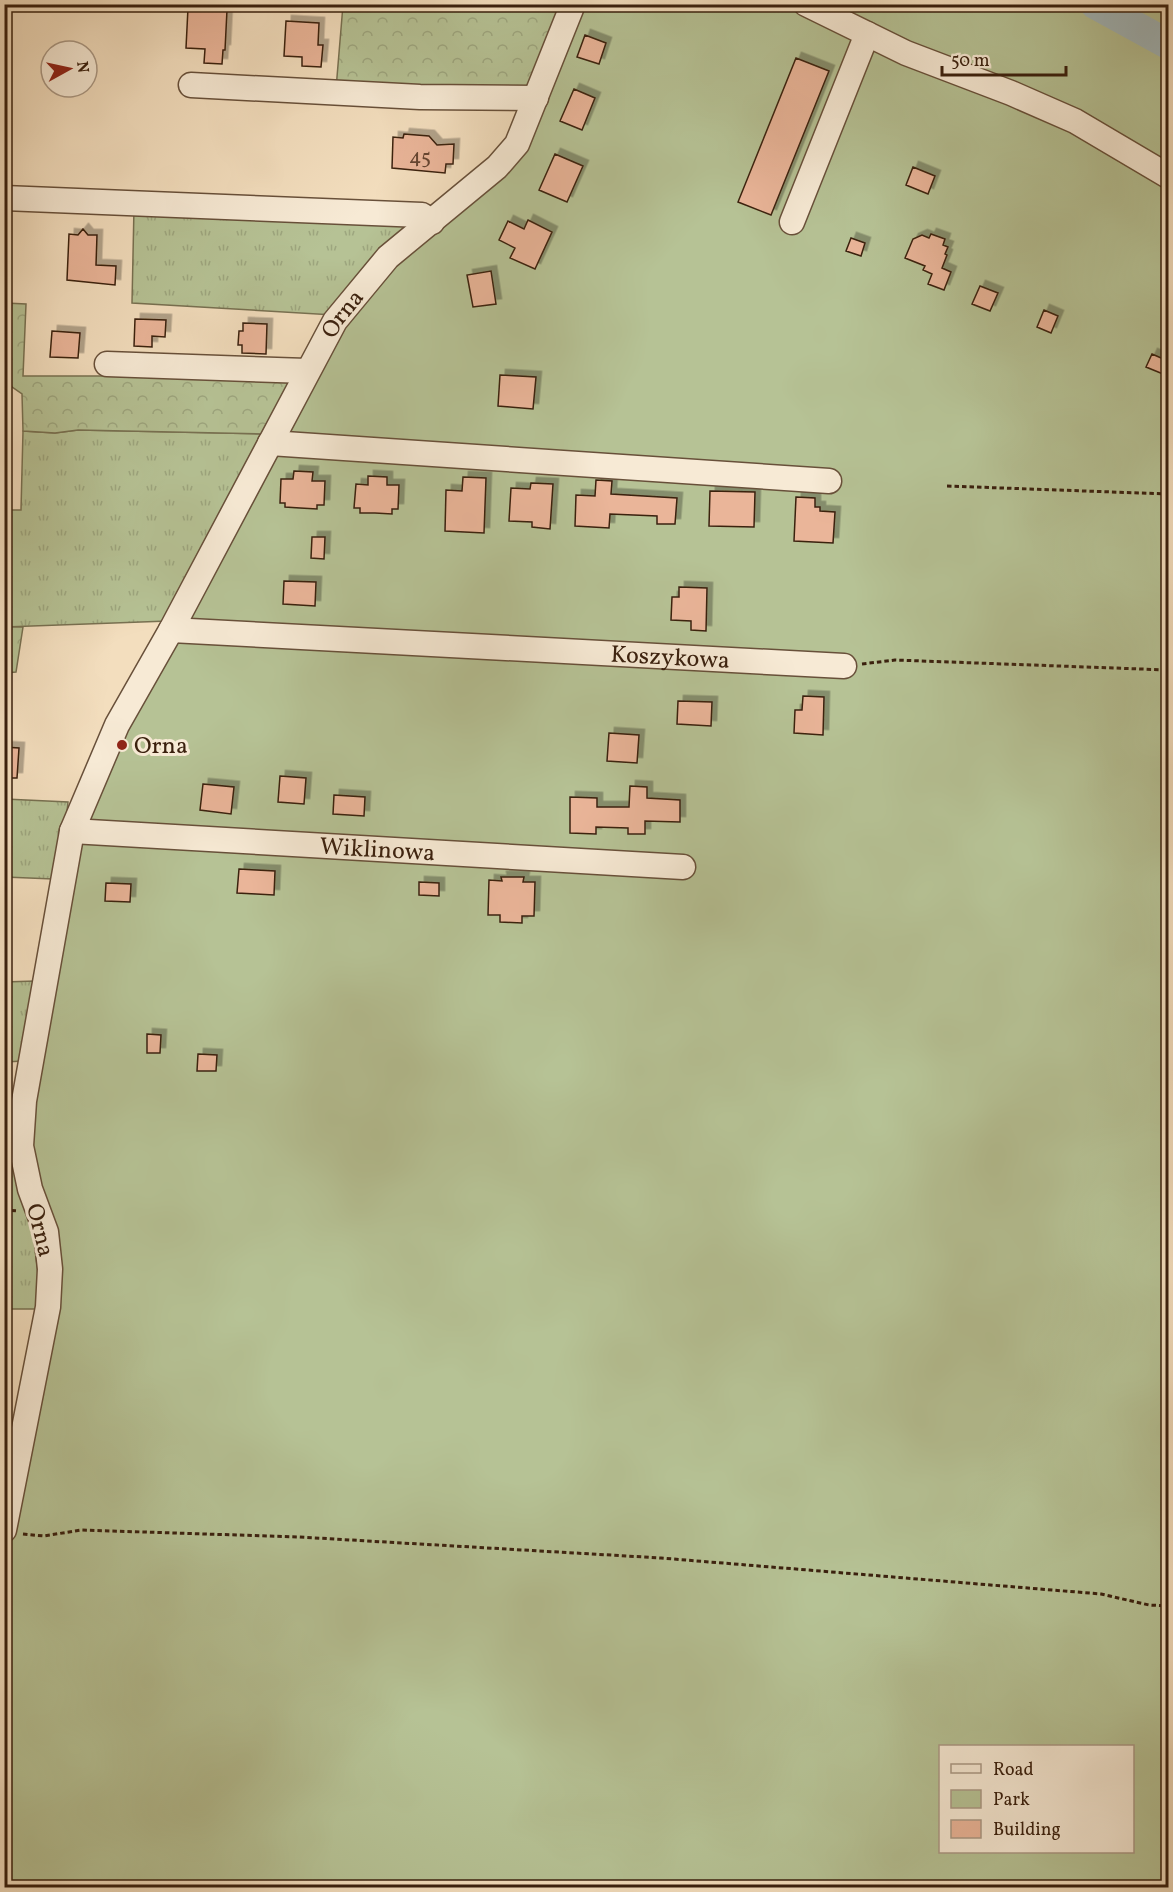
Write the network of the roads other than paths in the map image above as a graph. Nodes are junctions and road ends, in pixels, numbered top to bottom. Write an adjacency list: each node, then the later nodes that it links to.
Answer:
1 (573, 4): 5 (street, Orna)
2 (806, 4): 3 (street)
3 (867, 34): 6 (street); 9 (street)
4 (191, 85): 5 (street)
5 (536, 98): 8 (street, Orna)
6 (1168, 176)
7 (4, 198): 8 (street)
8 (432, 222): 11 (street, Orna)
9 (792, 222)
10 (107, 364): 11 (street)
11 (307, 371): 12 (street, Orna)
12 (270, 443): 13 (street); 14 (street, Orna)
13 (829, 481)
14 (171, 630): 15 (street, Koszykowa); 16 (street, Orna)
15 (844, 666)
16 (72, 831): 17 (street, Wiklinowa); 18 (street, Orna)
17 (683, 867)
18 (5, 1528)

